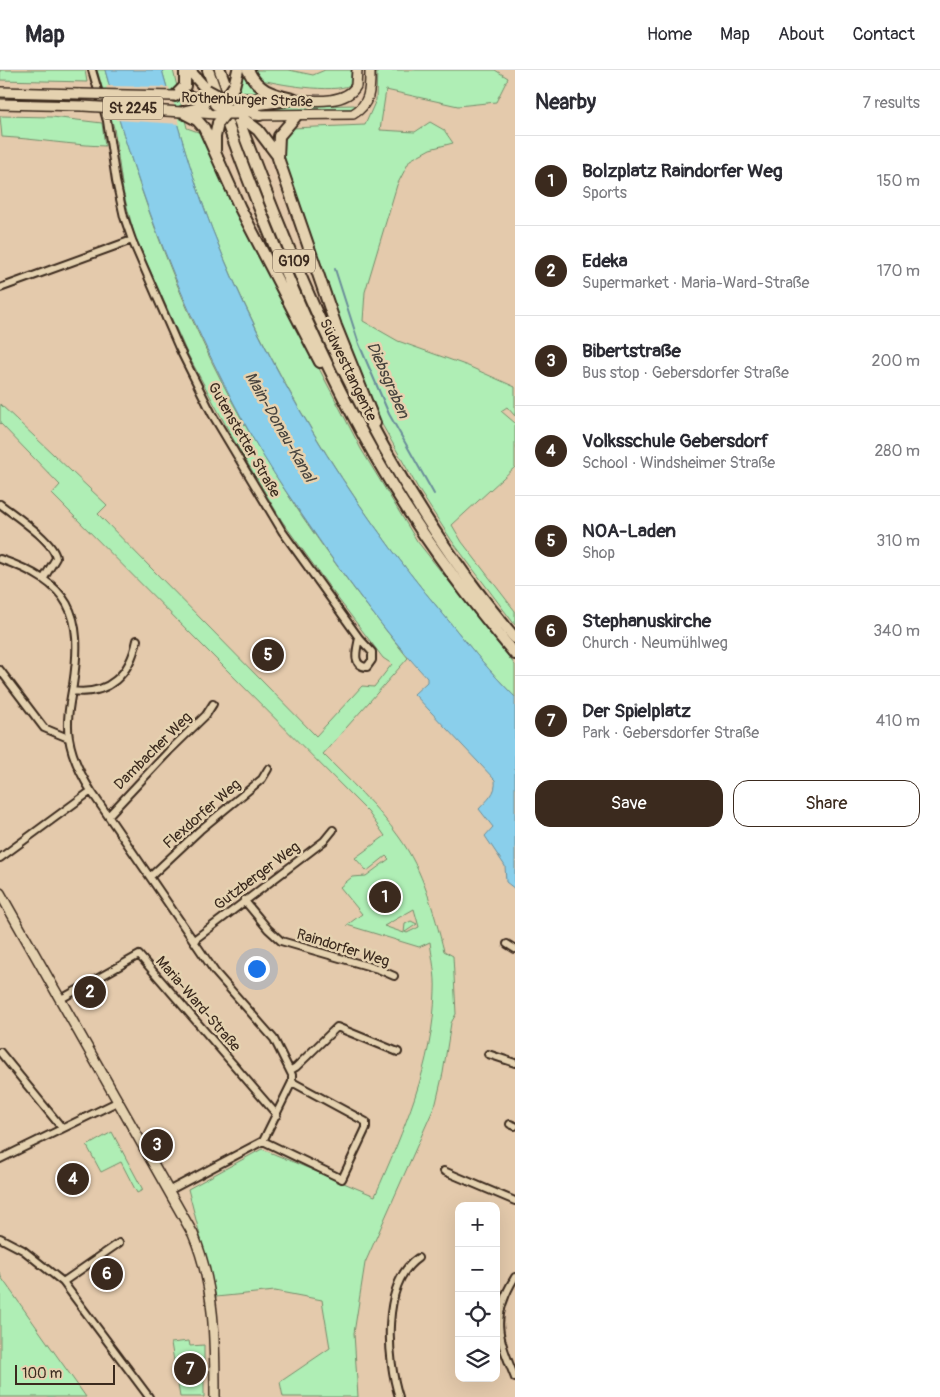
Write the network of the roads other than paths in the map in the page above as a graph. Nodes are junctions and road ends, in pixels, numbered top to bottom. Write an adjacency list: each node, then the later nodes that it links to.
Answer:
1 (92, 70): 21 (street, Gutenstetter Straße)
2 (185, 70): 11 (highway)
3 (190, 70): 15 (highway)
4 (208, 70): 23 (highway, Südwesttangente / G109)
5 (220, 70): 24 (highway, Südwesttangente / G109)
6 (238, 70): 15 (highway, bridge)
7 (248, 70): 13 (highway)
8 (357, 70): 13 (main road, Rothenburger Straße)
9 (370, 70): 18 (main road, Rothenburger Straße)
10 (0, 92): 11 (main road, Rothenburger Straße / St 2245, bridge)
11 (177, 96): 12 (main road, Rothenburger Straße / St 2245)
12 (191, 96): 15 (highway)
13 (294, 99): 15 (highway)
14 (0, 104): 16 (main road, Rothenburger Straße / St 2245, bridge)
15 (227, 107): 16 (highway); 17 (highway); 19 (highway); 20 (highway)
16 (182, 112): 19 (highway)
17 (260, 115): 18 (main road, Rothenburger Straße)
18 (296, 116): 20 (highway)
19 (216, 156): 23 (highway)
20 (278, 158): 24 (highway)
21 (132, 240): 22 (street); 28 (street, Gutenstetter Straße)
22 (0, 288)
23 (333, 375): 31 (highway, Südwesttangente / G109)
24 (382, 446): 29 (highway, Südwesttangente / G109)
25 (0, 504): 27 (street)
26 (0, 559): 27 (street)
27 (44, 578): 33 (street)
28 (359, 638)
29 (515, 638)
30 (137, 640): 33 (street)
31 (515, 654)
32 (0, 670): 35 (street)
33 (72, 691): 35 (street)
34 (213, 704): 38 (street, Dambacher Weg)
35 (68, 738): 37 (street)
36 (268, 769): 41 (street, Flexdorfer Weg)
37 (91, 791): 38 (street); 40 (street)
38 (109, 815): 41 (street)
39 (333, 830): 43 (street, Gutzberger Weg)
40 (0, 858)
41 (152, 876): 44 (street)
42 (0, 893): 48 (main road)
43 (244, 900): 44 (street, Gutzberger Weg); 47 (street, Raindorfer Weg)
44 (194, 940): 53 (street)
45 (507, 944): 46 (street)
46 (515, 949)
47 (394, 976)
48 (60, 999): 55 (main road); 56 (street, Maria-Ward-Straße)
49 (0, 1052): 57 (street)
50 (398, 1052): 53 (street)
51 (488, 1054): 52 (street)
52 (515, 1063)
53 (291, 1070): 54 (street)
54 (292, 1082): 56 (street); 58 (street)
55 (119, 1101): 57 (street); 61 (main road)
56 (277, 1115): 58 (street)
57 (62, 1128): 59 (street)
58 (263, 1141): 61 (street)
59 (0, 1159)
60 (444, 1171): 62 (street)
61 (170, 1190): 70 (main road)
62 (515, 1202)
63 (0, 1238): 67 (street)
64 (119, 1243): 67 (street)
65 (418, 1258): 71 (street)
66 (515, 1277): 68 (street)
67 (63, 1282): 69 (street)
68 (515, 1378)
69 (149, 1397)
70 (215, 1397)
71 (398, 1397)

